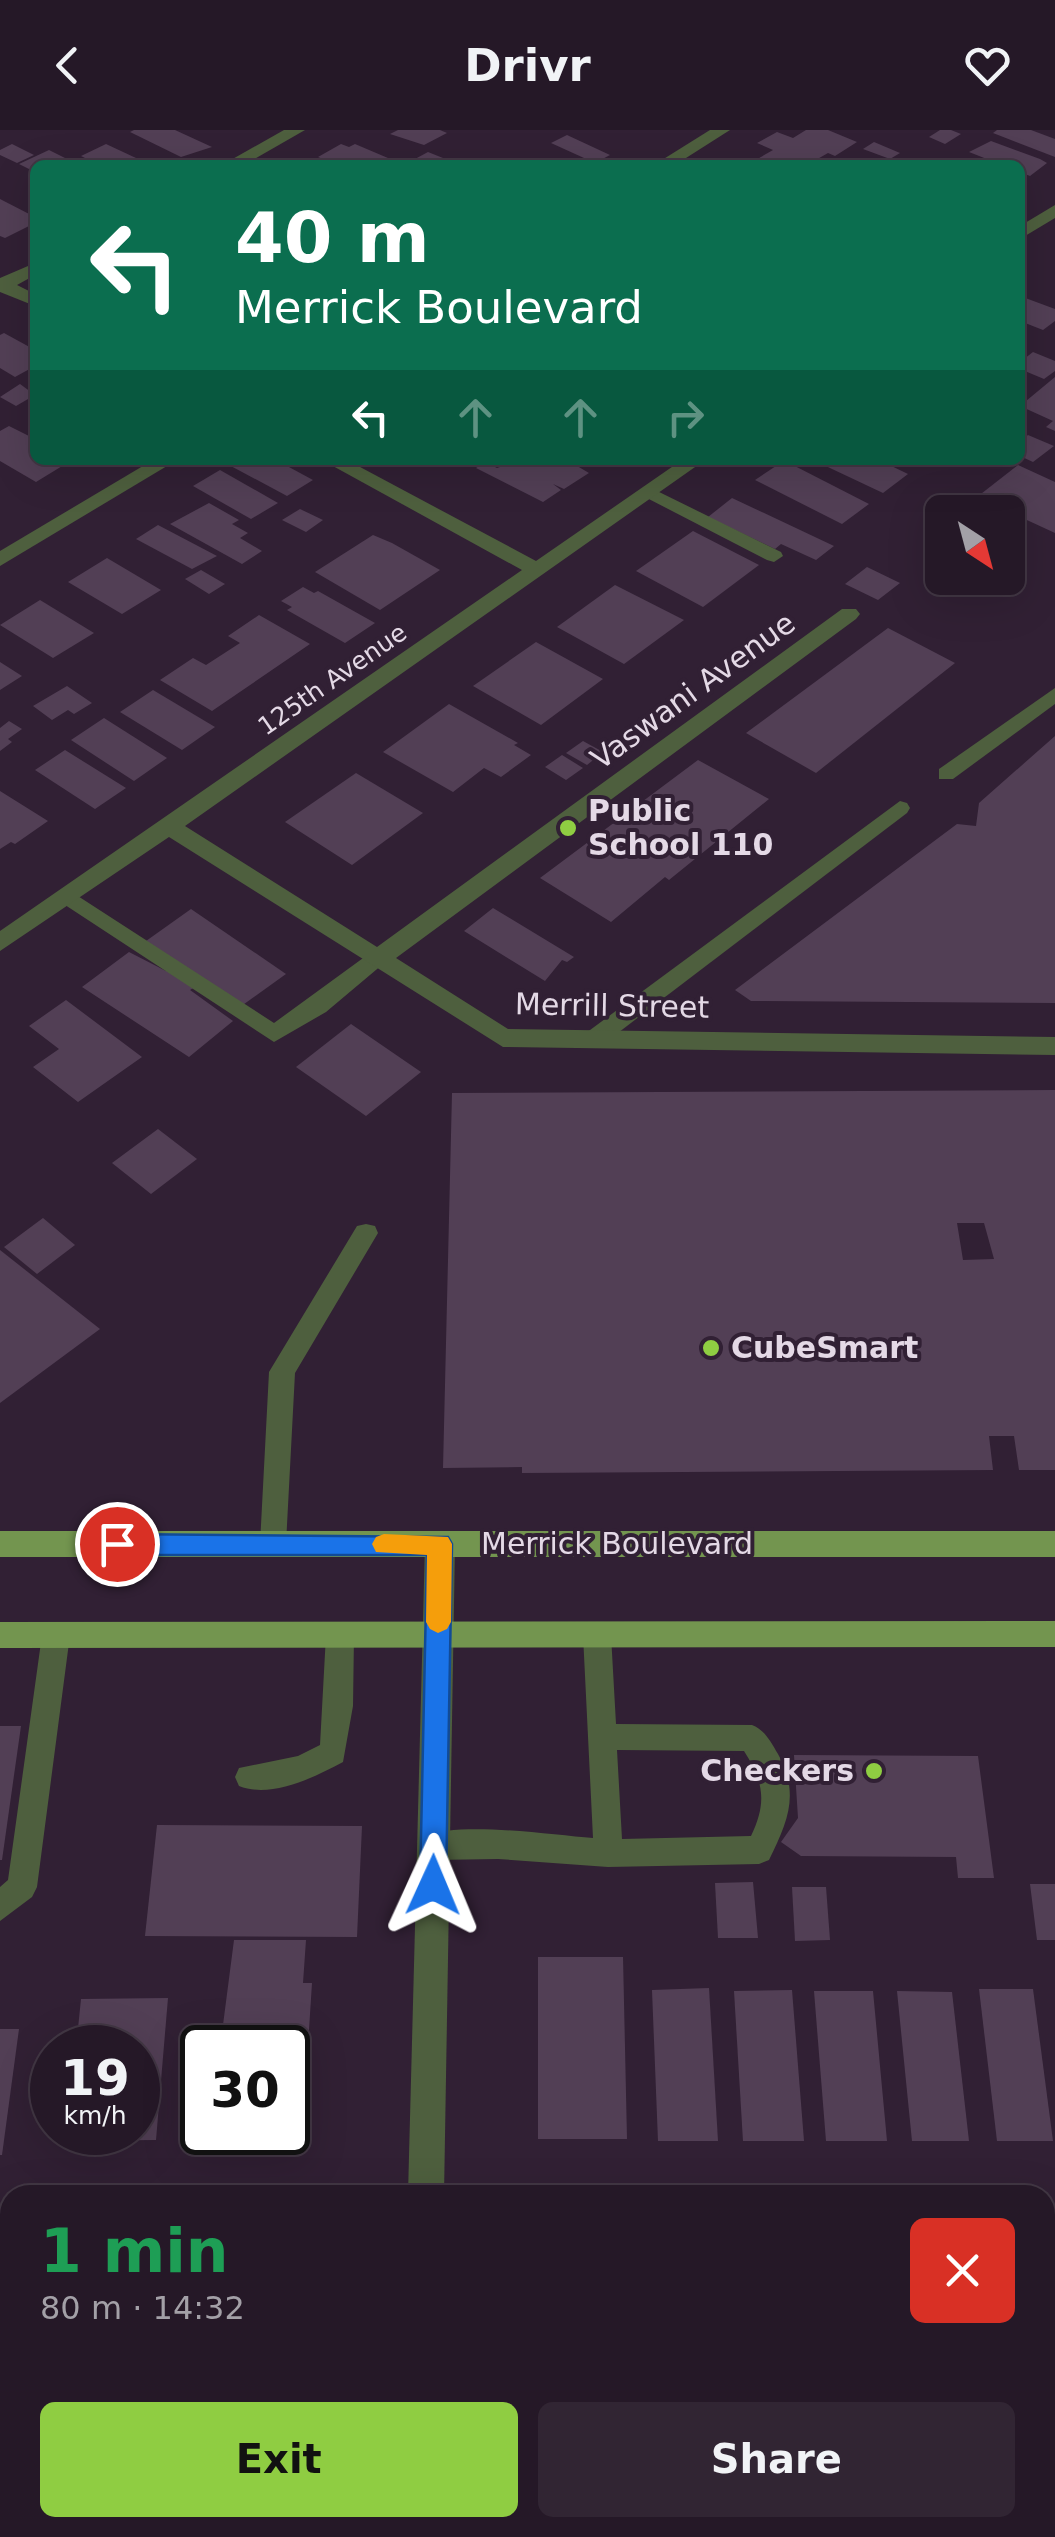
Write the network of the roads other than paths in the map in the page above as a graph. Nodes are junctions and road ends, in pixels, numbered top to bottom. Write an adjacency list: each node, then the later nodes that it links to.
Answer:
1 (297, 130): 3 (street)
2 (722, 130): 4 (street)
3 (240, 160)
4 (671, 160)
5 (1055, 210): 6 (street)
6 (1025, 231)
7 (30, 270): 8 (street)
8 (1, 285): 9 (street)
9 (30, 299)
10 (159, 465): 15 (street)
11 (341, 465): 16 (street)
12 (688, 465): 13 (street, 125th Avenue)
13 (649, 492): 14 (lane); 16 (street, 125th Avenue)
14 (774, 556)
15 (0, 560)
16 (536, 570): 21 (street, 125th Avenue)
17 (849, 614): 24 (street, Vaswani Avenue)
18 (1055, 694): 19 (lane)
19 (946, 774)
20 (900, 808): 25 (lane)
21 (168, 826): 22 (street, 125th Avenue); 24 (street, Merrill Street)
22 (67, 896): 23 (street, 125th Avenue); 24 (lane)
23 (0, 942)
24 (378, 959): 25 (street, Merrill Street)
25 (594, 1039): 26 (street, Merrill Street)
26 (1055, 1046)
27 (366, 1233): 29 (lane)
28 (0, 1544): 29 (main road, Merrick Boulevard)
29 (273, 1544): 30 (main road, Merrick Boulevard)
30 (440, 1544): 31 (main road, Merrick Boulevard); 36 (street)
31 (1055, 1544)
32 (1055, 1634): 37 (main road)
33 (0, 1635): 34 (main road)
34 (56, 1635): 35 (main road); 42 (lane)
35 (340, 1635): 36 (main road); 39 (lane)
36 (438, 1635): 37 (main road); 40 (street)
37 (598, 1635): 38 (lane)
38 (603, 1737): 41 (lane); 41 (lane)
39 (249, 1777)
40 (434, 1846): 41 (lane); 43 (street)
41 (608, 1853)
42 (0, 1907)
43 (426, 2185)

